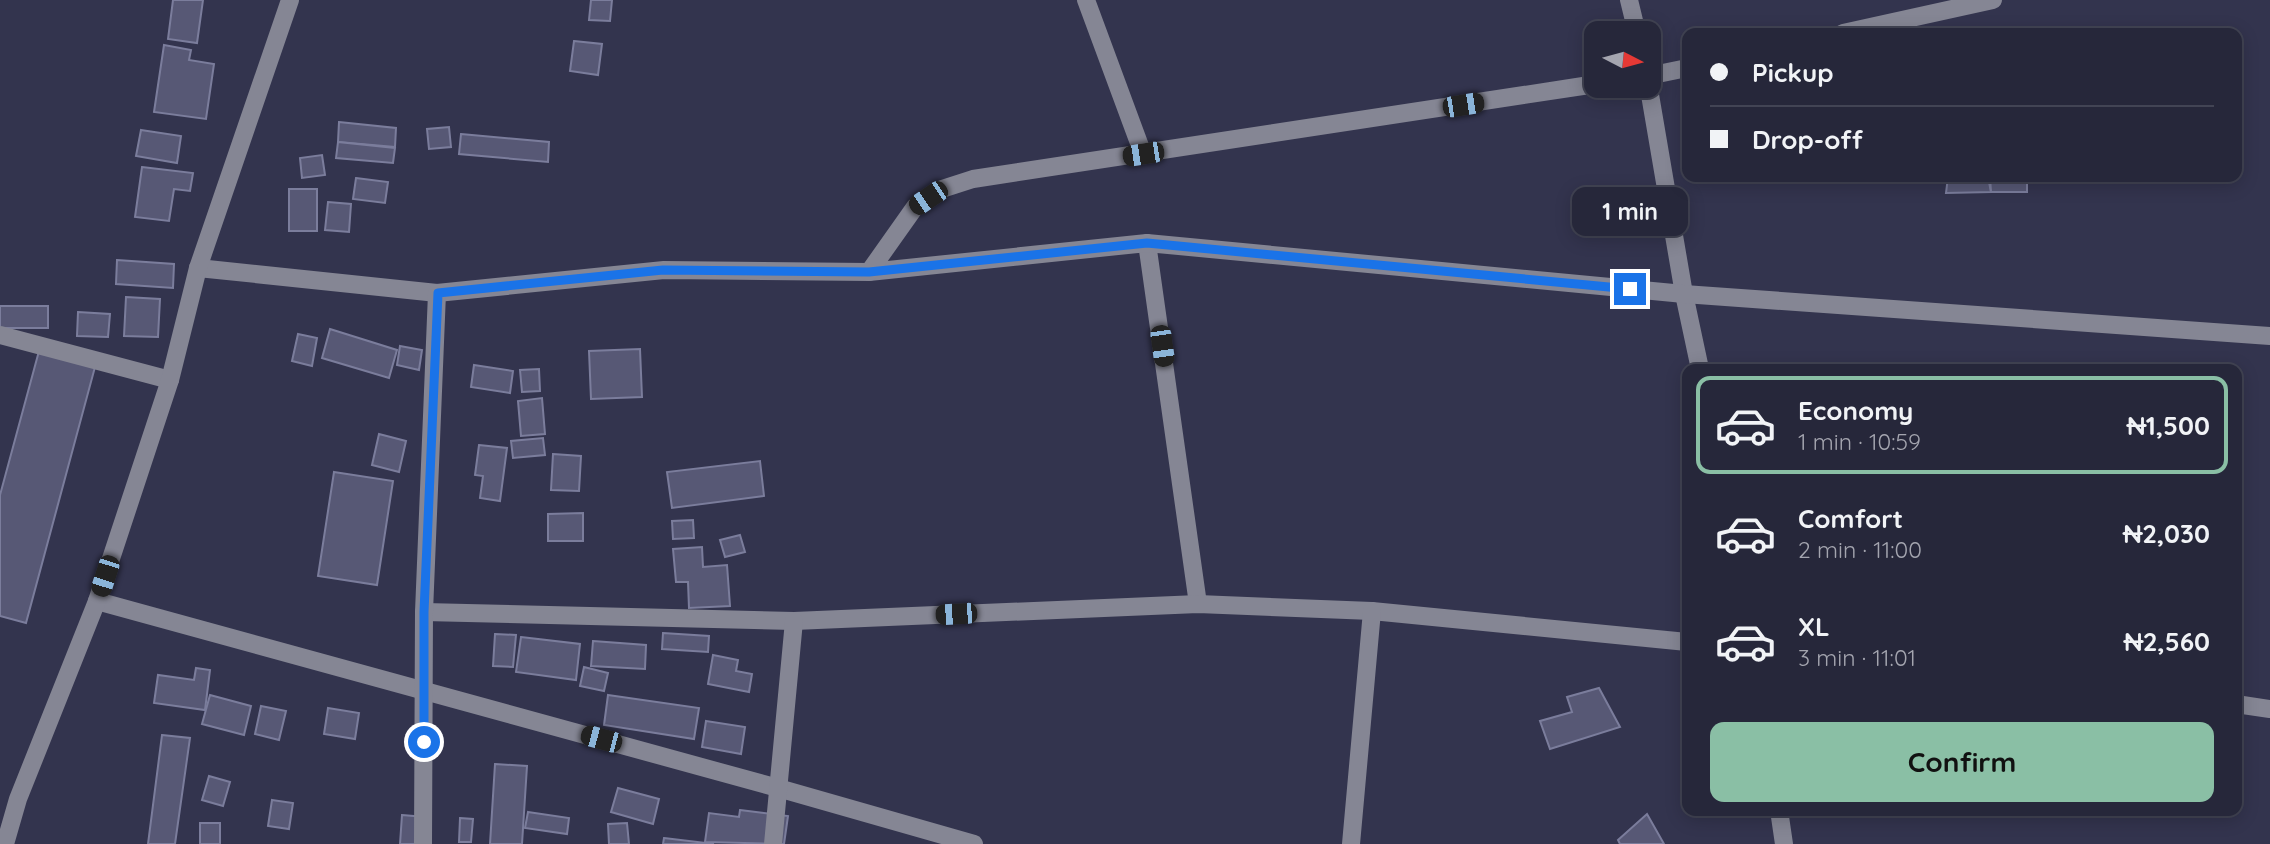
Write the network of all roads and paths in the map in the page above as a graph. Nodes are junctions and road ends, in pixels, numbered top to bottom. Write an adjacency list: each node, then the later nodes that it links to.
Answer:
1 (290, 0): 13 (street)
2 (1086, 0): 11 (street)
3 (1629, 0): 5 (street)
4 (1993, 0): 6 (street)
5 (1634, 21)
6 (1866, 28)
7 (1682, 69): 8 (street)
8 (1661, 73)
9 (1584, 86): 11 (street)
10 (1651, 98): 16 (street)
11 (1143, 154): 14 (street)
12 (1147, 243): 14 (street); 16 (street); 22 (street)
13 (198, 268): 15 (street); 20 (street)
14 (869, 272): 15 (street)
15 (438, 293): 24 (street)
16 (1684, 294): 18 (street); 19 (street)
17 (0, 335): 20 (street)
18 (2270, 336)
19 (1699, 364)
20 (170, 380): 21 (street)
21 (97, 601): 27 (street); 32 (street)
22 (1198, 604): 23 (street); 25 (street)
23 (1372, 611): 26 (street); 36 (street)
24 (424, 612): 25 (street); 27 (street)
25 (794, 621): 30 (street)
26 (1682, 642)
27 (425, 691): 30 (street); 33 (street)
28 (2242, 705): 29 (street)
29 (2270, 709)
30 (778, 788): 34 (street); 35 (street)
31 (1780, 816): 37 (street)
32 (5, 844)
33 (423, 844)
34 (773, 844)
35 (974, 844)
36 (1351, 844)
37 (1784, 844)

